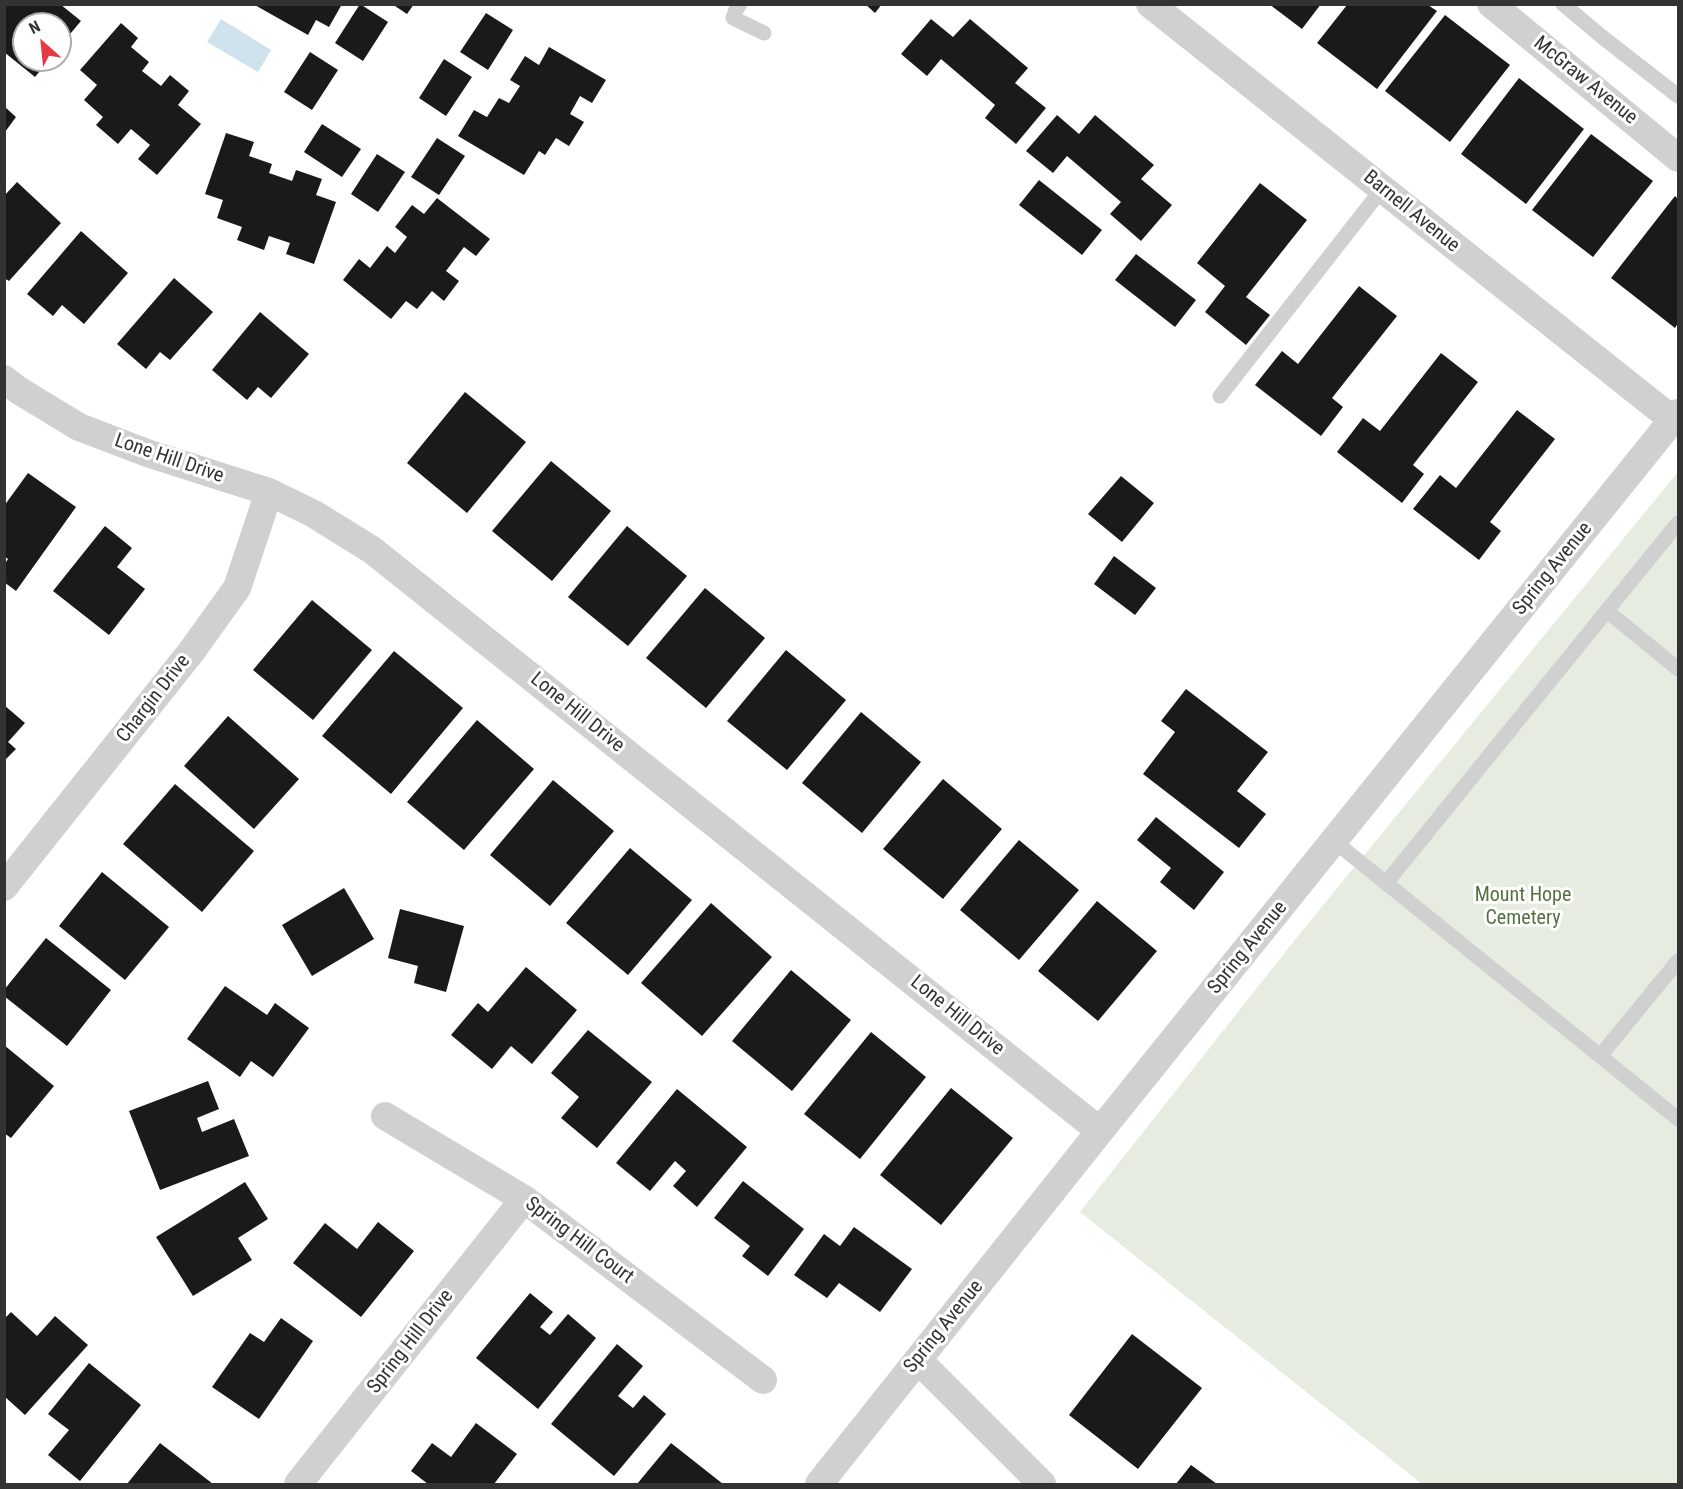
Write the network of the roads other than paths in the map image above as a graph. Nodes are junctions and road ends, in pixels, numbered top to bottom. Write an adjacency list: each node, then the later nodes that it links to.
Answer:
1 (740, 4): 5 (lane)
2 (1150, 4): 8 (street, Barnell Avenue)
3 (1491, 4): 7 (street, McGraw Avenue)
4 (1563, 4): 6 (lane)
5 (764, 33)
6 (1678, 96)
7 (1678, 158)
8 (1382, 189): 10 (lane); 11 (street, Barnell Avenue)
9 (4, 379): 12 (street, Lone Hill Drive)
10 (1221, 396)
11 (1676, 416): 16 (street, Spring Avenue)
12 (269, 492): 18 (street, Chargin Drive); 23 (street, Lone Hill Drive)
13 (1678, 523): 14 (lane)
14 (1606, 611): 15 (lane); 17 (lane)
15 (1678, 669)
16 (1334, 841): 17 (lane); 23 (street, Spring Avenue)
17 (1386, 883): 20 (lane)
18 (4, 887)
19 (1678, 961): 20 (lane)
20 (1600, 1056): 22 (lane)
21 (385, 1116): 24 (street, Spring Hill Court)
22 (1678, 1119)
23 (1100, 1131): 25 (street, Spring Avenue)
24 (524, 1199): 26 (street, Spring Hill Court); 27 (street, Spring Hill Drive)
25 (918, 1360): 28 (street, Spring Avenue); 29 (street)
26 (763, 1380)
27 (298, 1485)
28 (819, 1485)
29 (1041, 1485)

